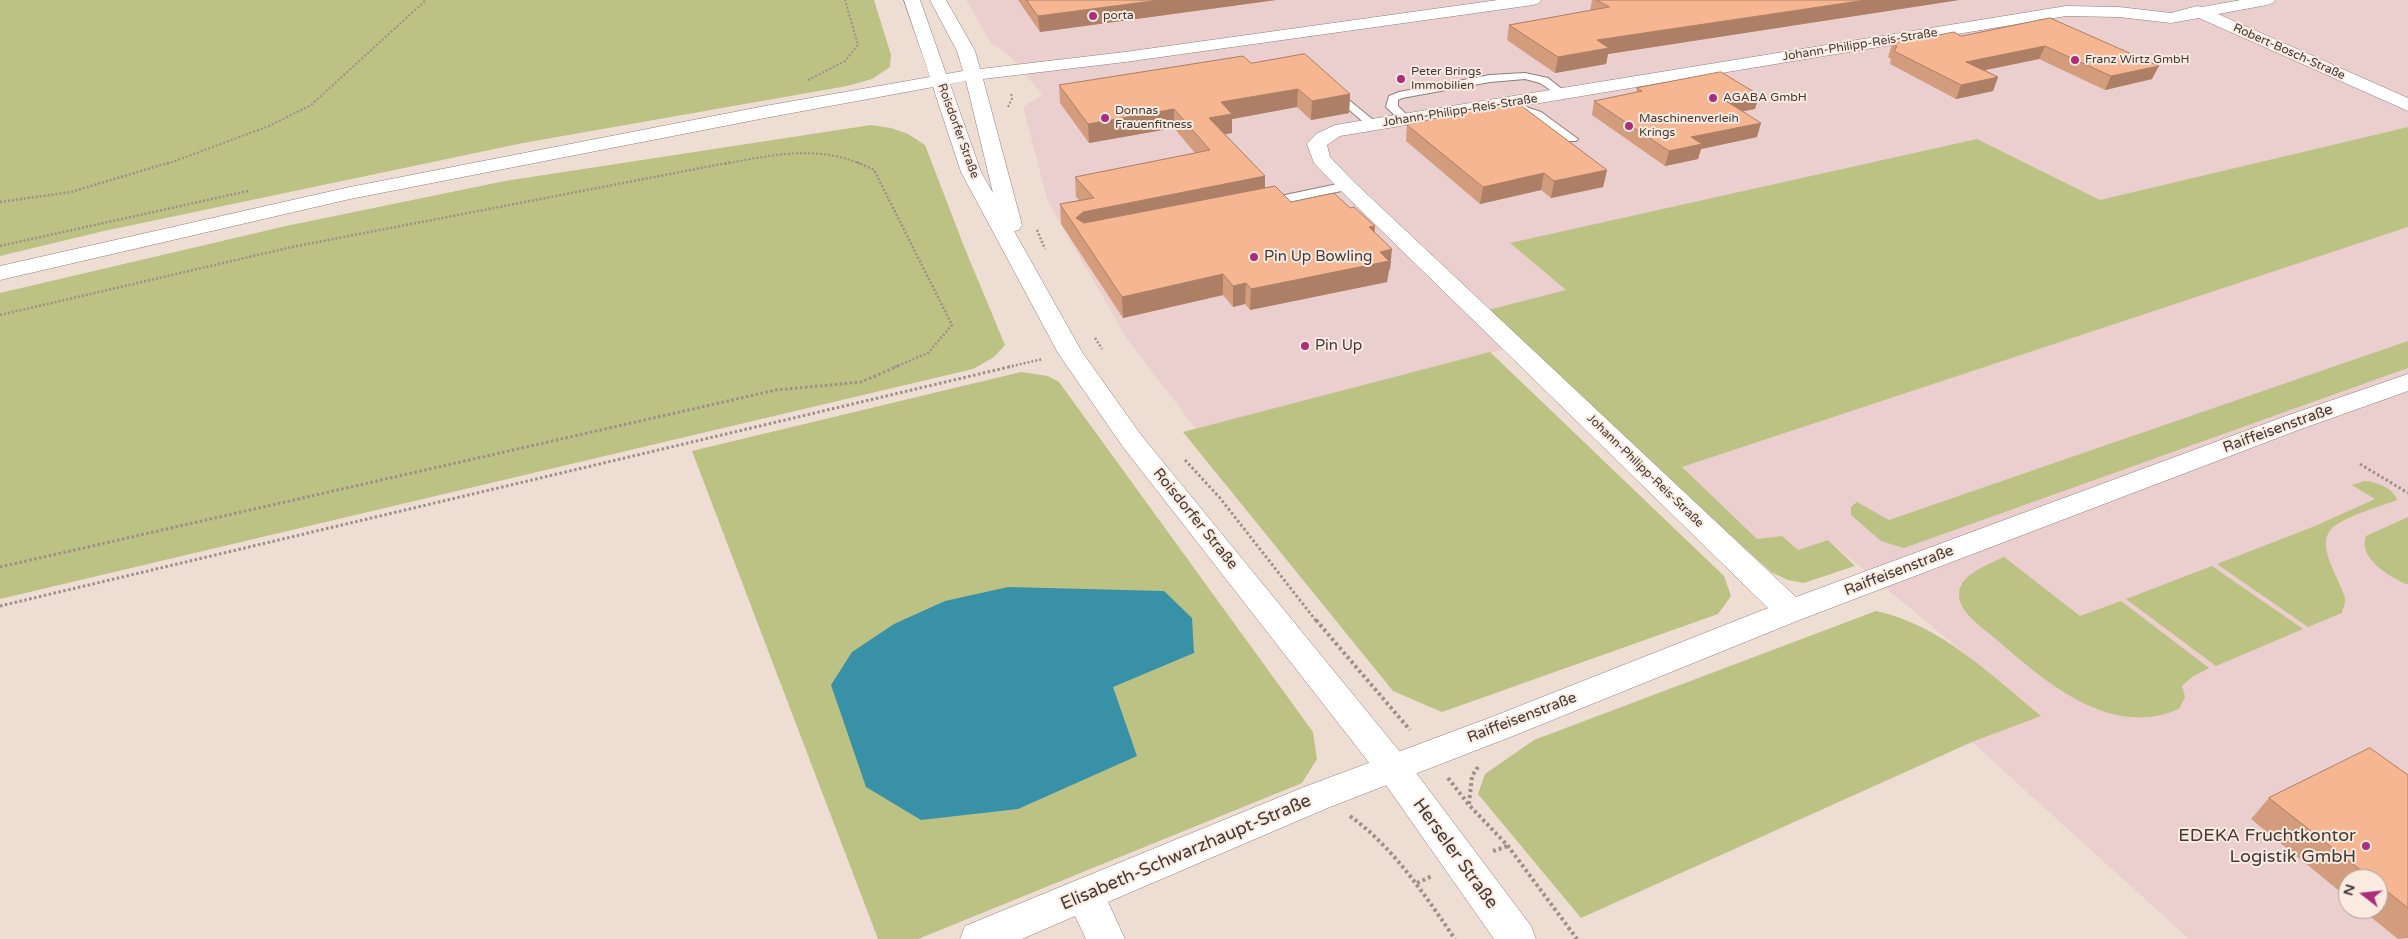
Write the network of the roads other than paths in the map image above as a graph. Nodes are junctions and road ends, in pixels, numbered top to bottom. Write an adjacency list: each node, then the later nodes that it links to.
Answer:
1 (912, 0): 10 (main road, Roisdorfer Straße)
2 (938, 0): 9 (main road, Roisdorfer Straße)
3 (1533, 0): 7 (main road)
4 (2170, 0): 6 (main road, Robert-Bosch-Straße)
5 (2267, 0): 6 (main road, Johann-Philipp-Reis-Straße)
6 (2201, 12): 11 (main road, Johann-Philipp-Reis-Straße); 13 (main road, Robert-Bosch-Straße)
7 (1125, 57): 9 (main road); 9 (main road)
8 (1324, 82): 15 (lane)
9 (975, 84): 10 (main road); 19 (main road, Roisdorfer Straße)
10 (942, 90): 19 (main road, Roisdorfer Straße); 20 (main road)
11 (1563, 94): 12 (main road, Johann-Philipp-Reis-Straße); 14 (lane)
12 (1515, 102): 14 (main road, Johann-Philipp-Reis-Straße); 16 (lane)
13 (2408, 105)
14 (1406, 120): 15 (main road, Johann-Philipp-Reis-Straße)
15 (1373, 125): 17 (main road, Johann-Philipp-Reis-Straße)
16 (1572, 140)
17 (1347, 186): 18 (lane); 22 (main road, Johann-Philipp-Reis-Straße)
18 (1252, 206)
19 (1018, 256): 23 (main road, Roisdorfer Straße)
20 (0, 273)
21 (2408, 382): 22 (main road, Raiffeisenstraße)
22 (1791, 611): 23 (main road, Raiffeisenstraße)
23 (1393, 768): 24 (main road, Elisabeth-Schwarzhaupt-Straße); 27 (main road, Herseler Straße)
24 (1085, 896): 25 (main road, Elisabeth-Schwarzhaupt-Straße); 26 (main road)
25 (979, 939)
26 (1106, 939)
27 (1517, 939)

